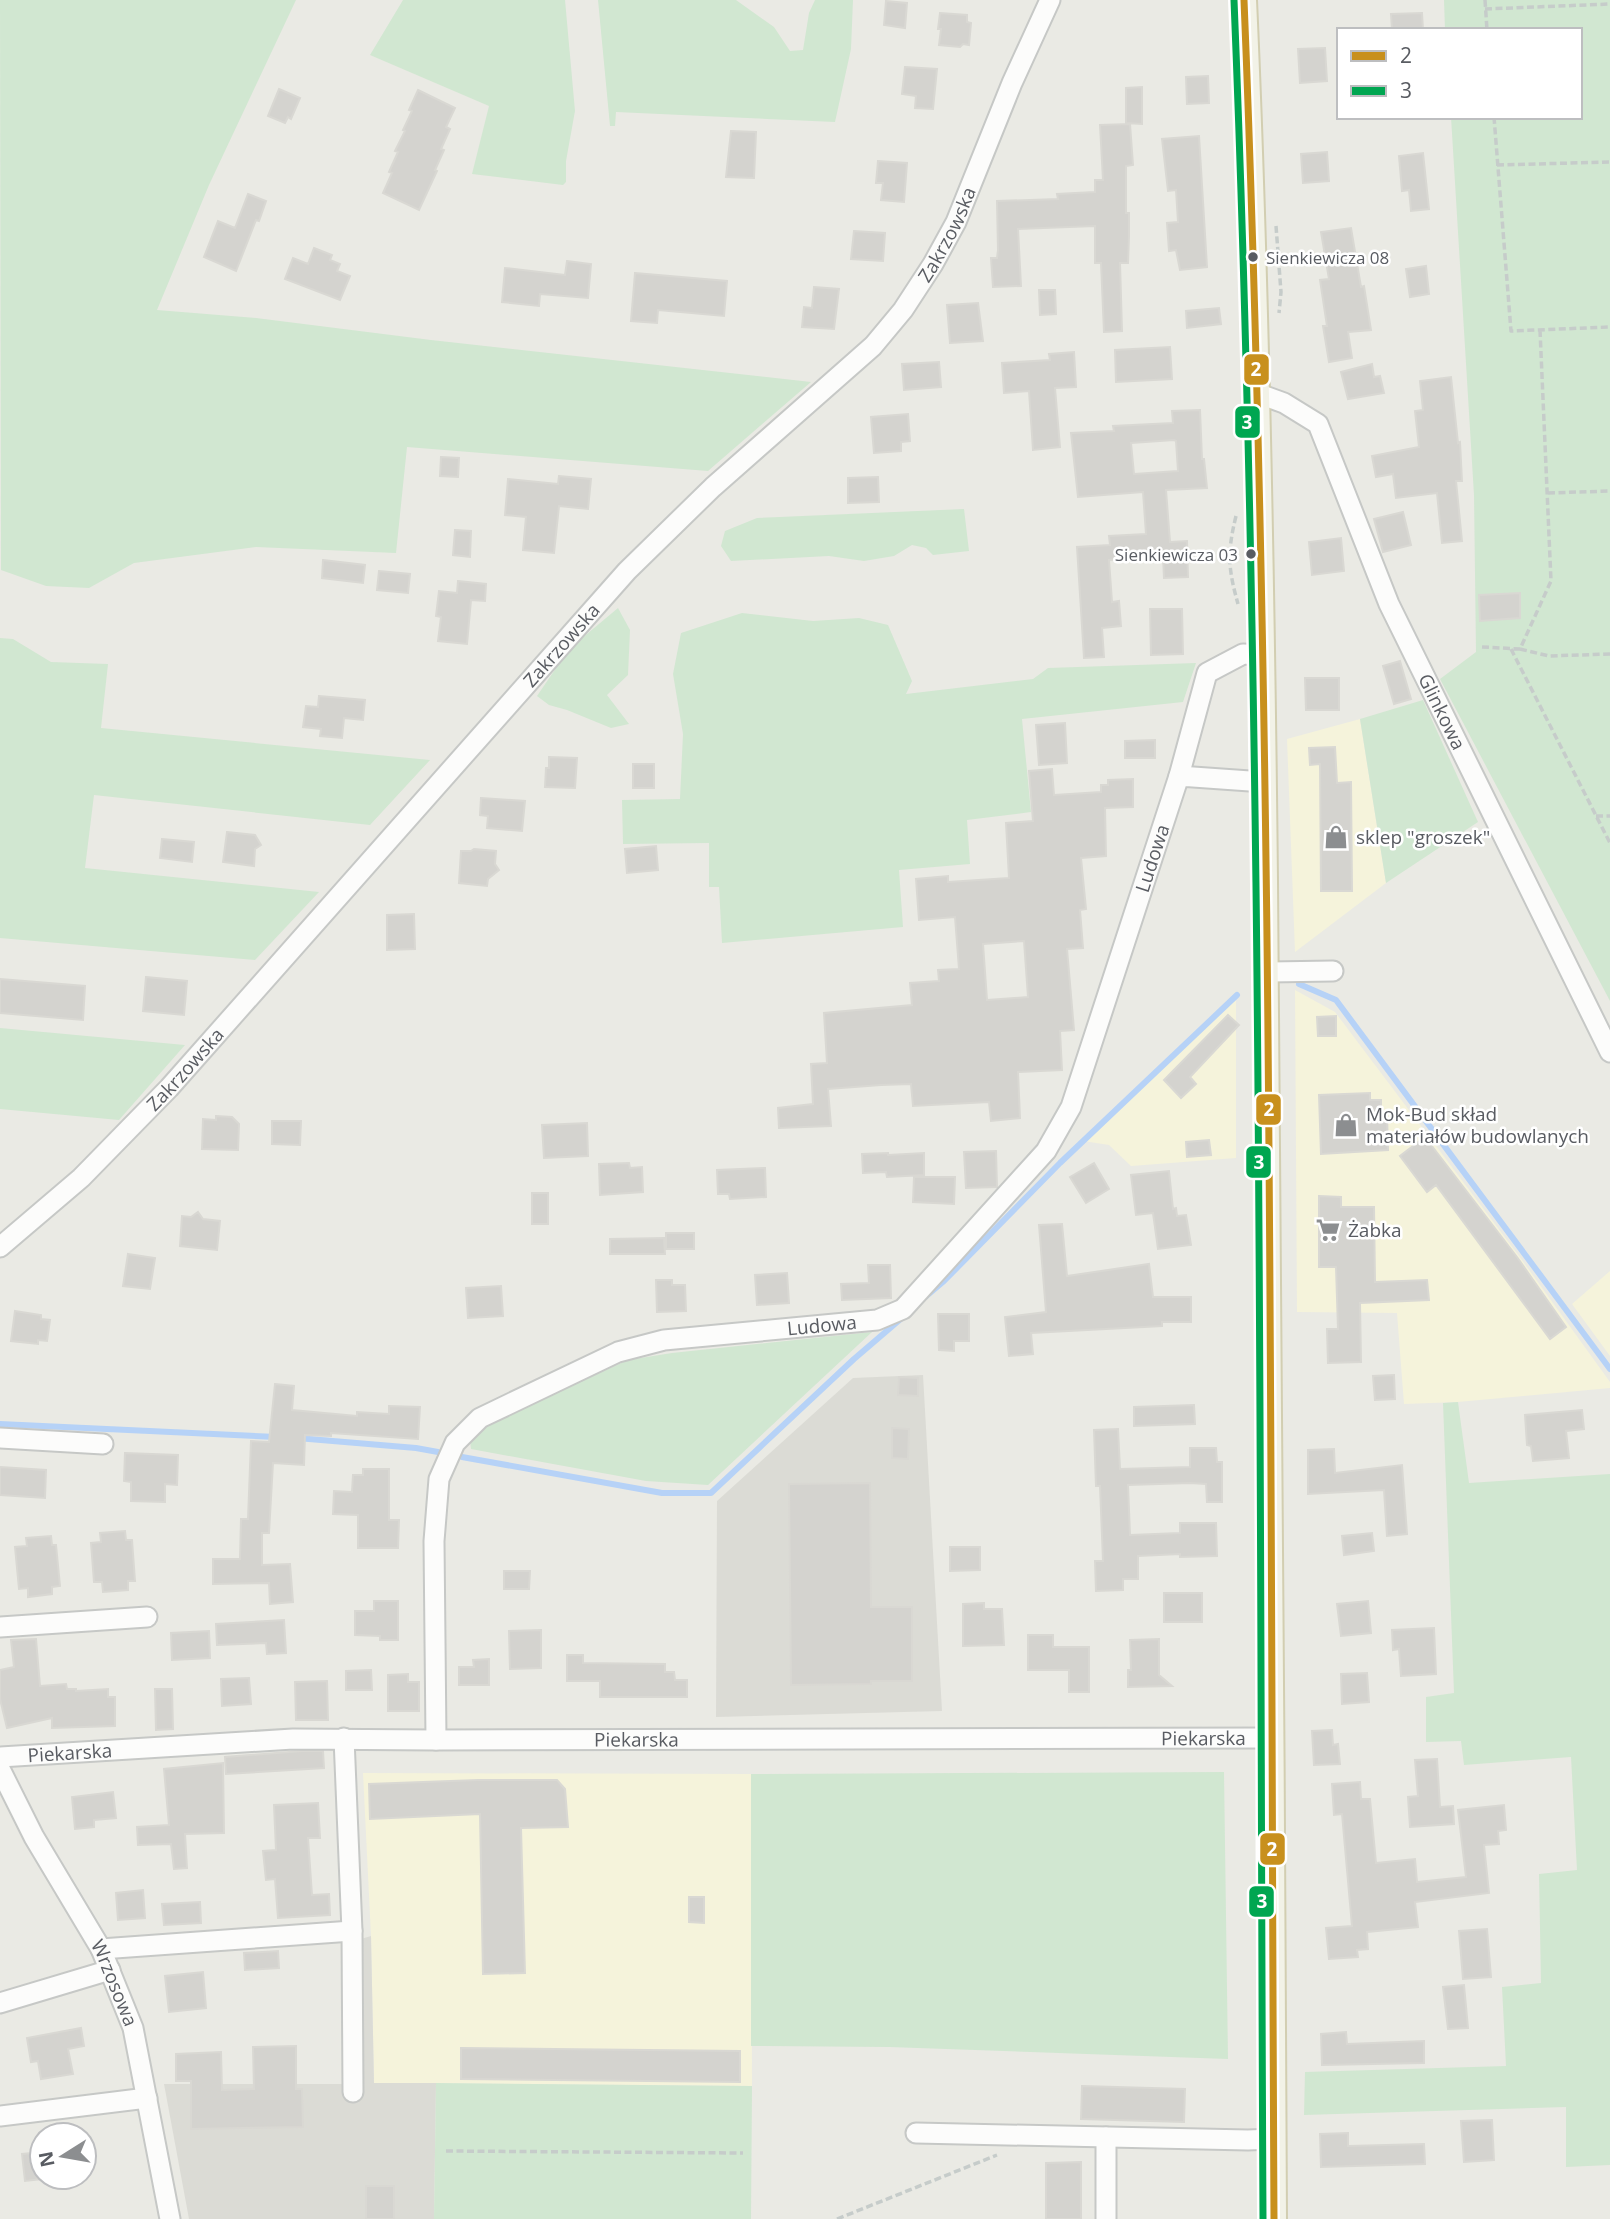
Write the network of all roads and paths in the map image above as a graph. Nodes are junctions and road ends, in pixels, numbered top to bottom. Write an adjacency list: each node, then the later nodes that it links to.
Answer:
1 (1050, 0): 28 (street, Zakrzowska)
2 (1244, 0): 12 (main road)
3 (1485, 0): 5 (path)
4 (1610, 4): 5 (path)
5 (1485, 9): 6 (path)
6 (1486, 28)
7 (1494, 119): 9 (path)
8 (1610, 162): 9 (path)
9 (1497, 165): 11 (path)
10 (1610, 327): 11 (path)
11 (1540, 330): 14 (path)
12 (1259, 394): 18 (main road); 27 (street, Glinkowa)
13 (1610, 491): 14 (path)
14 (1548, 493): 17 (path)
15 (1482, 647): 16 (path)
16 (1510, 648): 17 (path); 23 (path)
17 (1520, 649): 19 (path)
18 (1263, 654): 20 (street, Ludowa); 21 (main road)
19 (1610, 654)
20 (1179, 776): 21 (street); 35 (street, Ludowa)
21 (1264, 782): 26 (main road)
22 (1610, 816): 23 (path)
23 (1596, 817): 24 (path)
24 (1610, 844)
25 (1333, 971): 26 (street)
26 (1267, 972): 34 (main road)
27 (1610, 1052)
28 (0, 1247)
29 (0, 1438): 30 (street)
30 (103, 1444)
31 (147, 1617): 32 (street)
32 (0, 1627)
33 (344, 1738): 35 (street, Piekarska); 36 (street, Piekarska); 38 (street)
34 (1272, 1738): 35 (street, Piekarska); 48 (main road)
35 (436, 1740)
36 (0, 1757)
37 (0, 1769): 39 (street, Wrzosowa)
38 (352, 1931): 39 (street); 42 (street)
39 (102, 1949): 40 (street, Wrzosowa)
40 (110, 1970): 41 (street); 43 (street, Wrzosowa)
41 (0, 2003)
42 (353, 2092)
43 (147, 2098): 44 (street); 51 (street, Wrzosowa)
44 (0, 2116)
45 (916, 2133): 46 (street)
46 (1013, 2135): 47 (street); 52 (path)
47 (1106, 2137): 48 (street); 53 (street)
48 (1273, 2139): 54 (main road)
49 (446, 2151): 50 (path)
50 (743, 2153)
51 (170, 2219)
52 (837, 2219)
53 (1106, 2219)
54 (1274, 2219)

